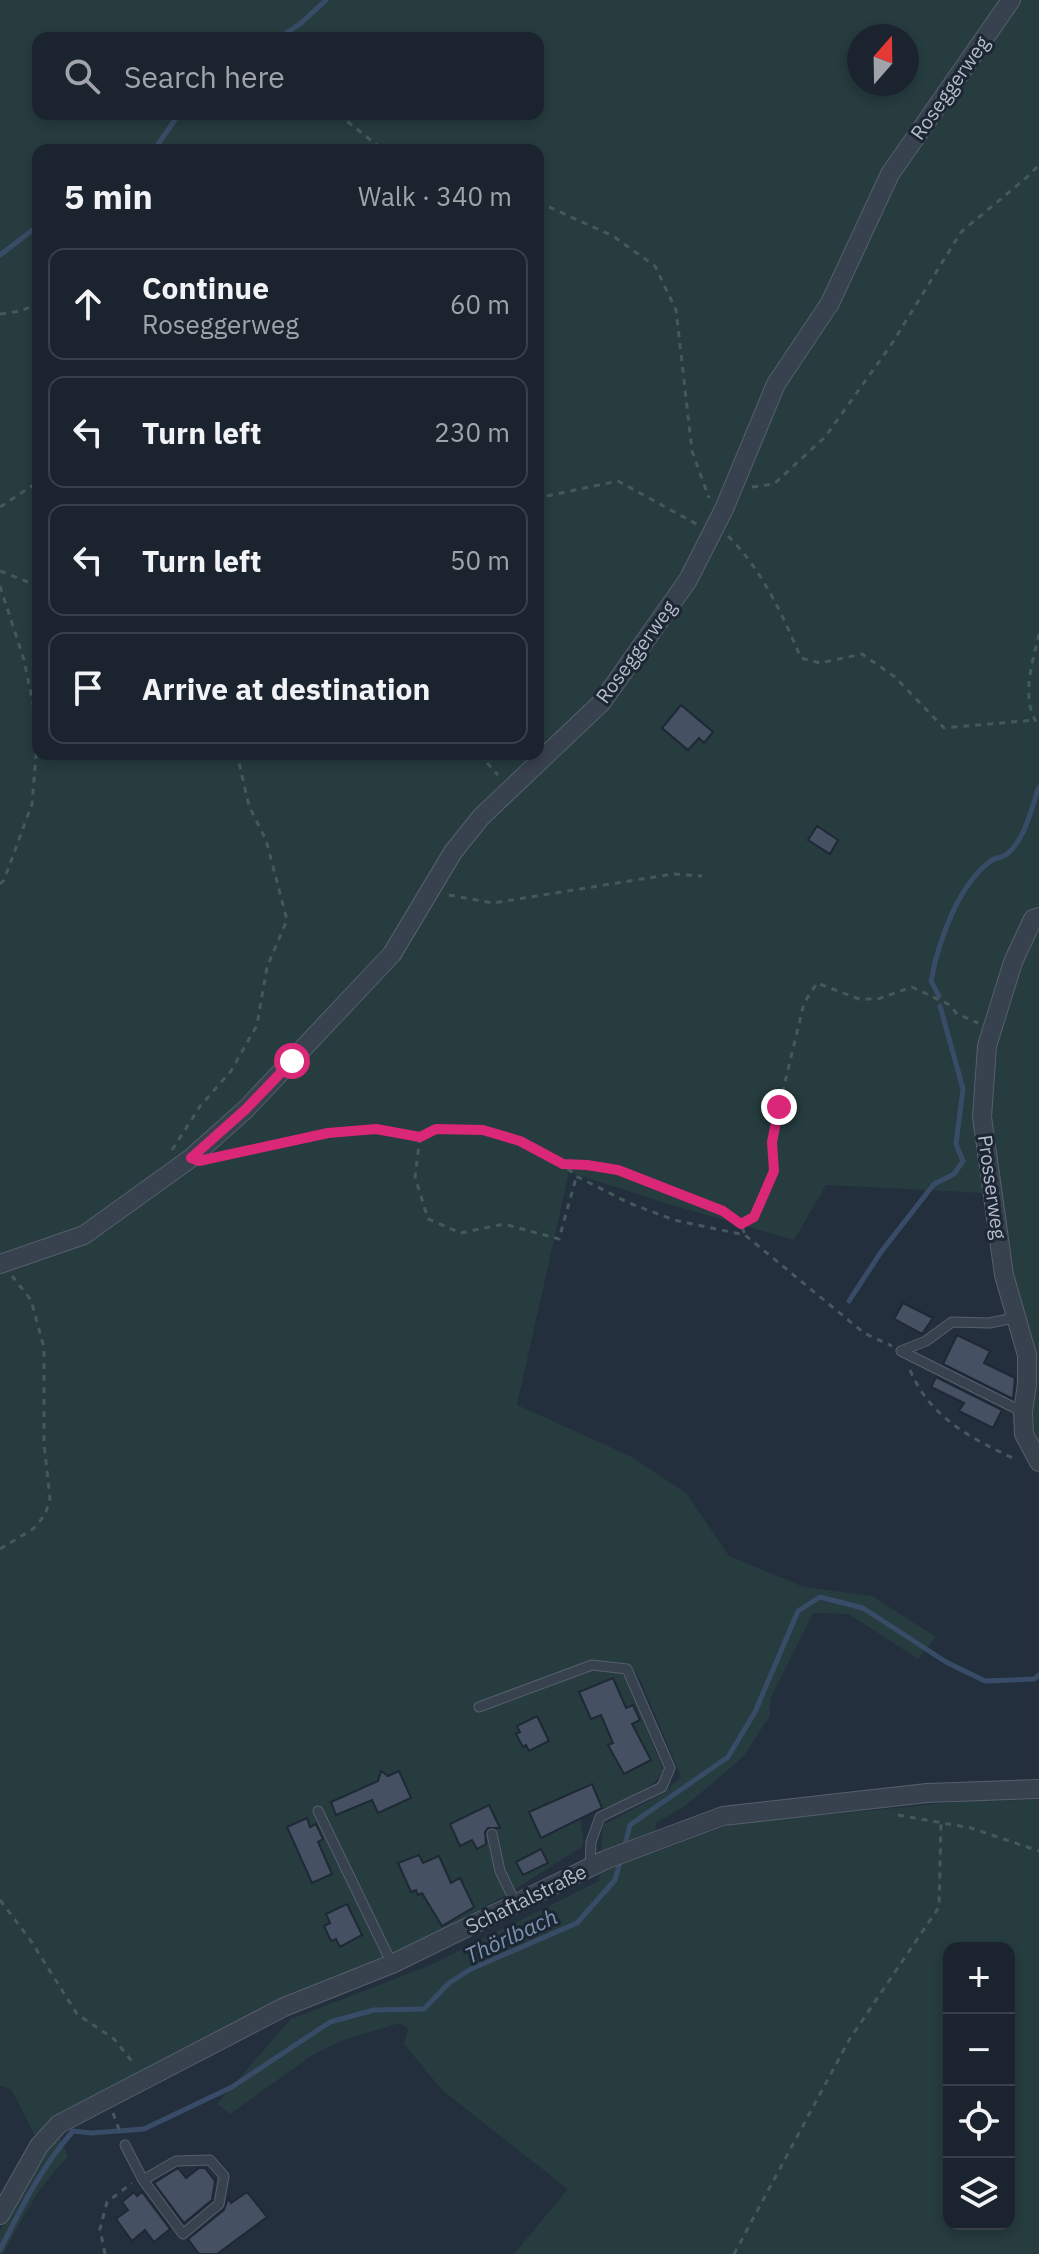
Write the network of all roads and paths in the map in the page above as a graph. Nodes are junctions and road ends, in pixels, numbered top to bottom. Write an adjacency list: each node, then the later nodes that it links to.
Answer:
1 (1011, 0): 9 (street, Roseggerweg)
2 (346, 120): 3 (path)
3 (376, 144)
4 (1039, 165): 9 (path)
5 (544, 205): 12 (path)
6 (32, 306): 7 (path)
7 (0, 314)
8 (32, 486): 11 (path)
9 (732, 489): 12 (street, Roseggerweg)
10 (544, 499): 12 (path)
11 (0, 507)
12 (714, 529): 18 (path); 20 (street, Roseggerweg)
13 (0, 571): 14 (path)
14 (32, 584)
15 (0, 586): 17 (path)
16 (1039, 634): 18 (path)
17 (32, 699)
18 (1035, 720): 19 (path)
19 (1039, 726)
20 (544, 757)
21 (36, 760): 27 (path)
22 (238, 760): 32 (path)
23 (484, 760): 25 (path)
24 (541, 760): 25 (street, Roseggerweg)
25 (510, 789): 28 (street, Roseggerweg)
26 (702, 876): 28 (path)
27 (0, 884)
28 (429, 892): 33 (street, Roseggerweg)
29 (1039, 917): 30 (street, Prosserweg)
30 (992, 1028): 36 (path); 39 (street, Prosserweg)
31 (420, 1137): 33 (path); 34 (path); 35 (path)
32 (169, 1154)
33 (191, 1158): 38 (street, Roseggerweg)
34 (563, 1164): 35 (path); 36 (path)
35 (576, 1176): 37 (path)
36 (741, 1224): 37 (path)
37 (745, 1235): 40 (path)
38 (1, 1264): 43 (path)
39 (1014, 1318): 40 (lane); 41 (street, Prosserweg)
40 (901, 1351): 41 (lane); 42 (path)
41 (1023, 1412): 42 (street, Prosserweg)
42 (1033, 1464)
43 (0, 1549)
44 (479, 1707): 51 (lane)
45 (1039, 1789): 51 (street, Schaftalstraße)
46 (318, 1811): 54 (lane)
47 (896, 1814): 48 (path)
48 (941, 1823): 50 (path); 61 (path)
49 (492, 1834): 53 (lane)
50 (1039, 1851)
51 (598, 1864): 53 (street, Schaftalstraße)
52 (0, 1900): 55 (path)
53 (516, 1904): 54 (street, Schaftalstraße)
54 (392, 1964): 55 (street, Schaftalstraße)
55 (147, 2079): 58 (street, Schaftalstraße)
56 (125, 2145): 57 (lane)
57 (143, 2180): 57 (lane); 60 (path)
58 (7, 2189): 59 (street, Schaftalstraße)
59 (0, 2215)
60 (105, 2254)
61 (734, 2254)

